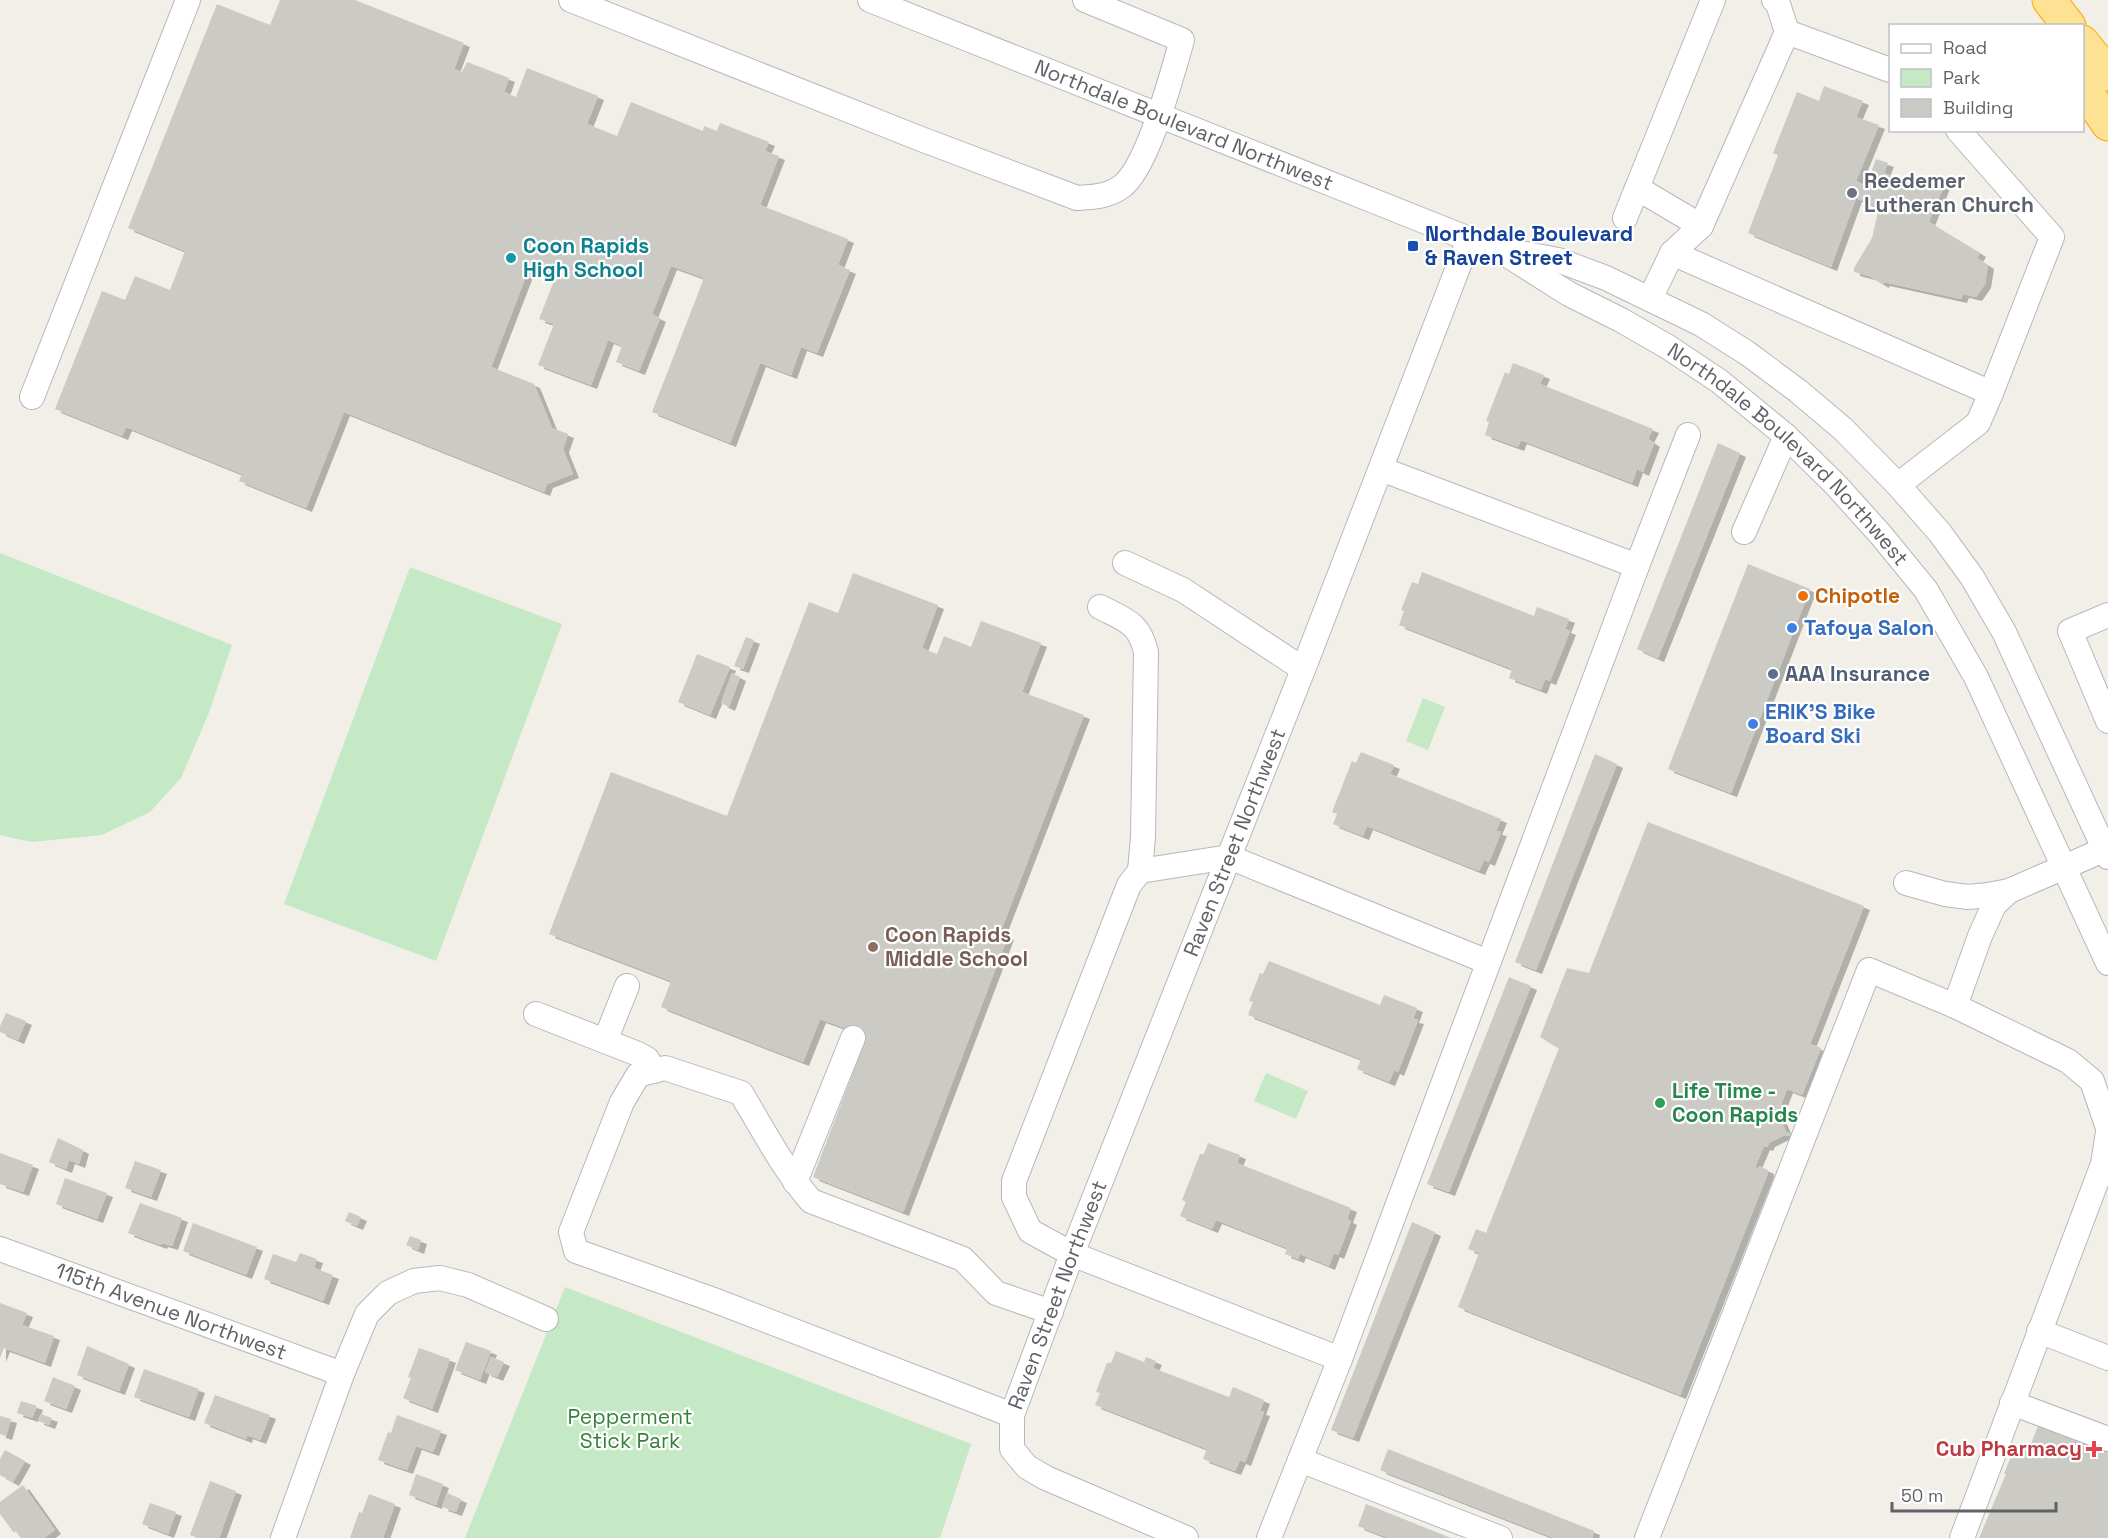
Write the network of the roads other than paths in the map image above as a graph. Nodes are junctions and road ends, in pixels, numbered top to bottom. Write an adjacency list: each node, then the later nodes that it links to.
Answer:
1 (188, 0): 27 (street)
2 (571, 0): 16 (street)
3 (870, 0): 16 (street, Northdale Boulevard Northwest)
4 (1084, 0): 16 (street)
5 (1713, 0): 19 (street)
6 (1774, 0): 11 (street)
7 (2024, 0): 9 (highway)
8 (2049, 0): 10 (highway)
9 (2040, 24)
10 (2067, 24)
11 (1787, 32): 13 (street); 21 (street)
12 (2084, 44): 14 (highway)
13 (1889, 70)
14 (2108, 74)
15 (2084, 90): 17 (highway)
16 (1159, 114): 22 (street, Northdale Boulevard Northwest)
17 (2108, 124)
18 (1960, 132): 26 (street)
19 (1637, 188): 20 (street); 21 (street)
20 (1625, 218)
21 (1701, 226): 24 (street)
22 (1469, 239): 23 (street, Northdale Boulevard Northwest); 30 (street, Raven Street Northwest)
23 (1498, 249): 25 (street, Northdale Boulevard Northwest); 29 (street, Northdale Boulevard Northwest)
24 (1672, 253): 25 (street); 26 (street)
25 (1650, 299): 31 (street, Northdale Boulevard Northwest)
26 (1991, 393): 31 (street)
27 (32, 397)
28 (1688, 435): 34 (street)
29 (1786, 436): 32 (street); 41 (street, Northdale Boulevard Northwest)
30 (1381, 469): 34 (street); 37 (street, Raven Street Northwest)
31 (1898, 484): 39 (street, Northdale Boulevard Northwest)
32 (1744, 532)
33 (1125, 563): 37 (street)
34 (1637, 566): 45 (street)
35 (1100, 607): 42 (street)
36 (2108, 615): 38 (street)
37 (1303, 669): 40 (street, Raven Street Northwest)
38 (2108, 721)
39 (2107, 852): 41 (street)
40 (1229, 857): 42 (street); 45 (street); 57 (street, Raven Street Northwest)
41 (2065, 867): 44 (street); 46 (street, Northdale Boulevard Northwest)
42 (1140, 871): 57 (street)
43 (1906, 883): 44 (street)
44 (2009, 891): 48 (street)
45 (1488, 963): 62 (street)
46 (2108, 963)
47 (627, 986): 51 (street)
48 (1955, 1006): 53 (street); 73 (street)
49 (536, 1014): 51 (street)
50 (853, 1038): 55 (street)
51 (605, 1041): 52 (street)
52 (654, 1071): 55 (street); 65 (street)
53 (2108, 1130): 54 (street)
54 (2105, 1166): 60 (street)
55 (795, 1182): 58 (street)
56 (0, 1249): 63 (street, 115th Avenue Northwest)
57 (1072, 1254): 58 (street, Raven Street Northwest); 62 (street)
58 (1051, 1312): 65 (street, Raven Street Northwest)
59 (546, 1319): 63 (street)
60 (2039, 1331): 61 (street); 64 (street)
61 (2108, 1358)
62 (1340, 1359): 67 (street)
63 (342, 1374): 69 (street)
64 (2012, 1403): 66 (street); 74 (street)
65 (1012, 1415): 68 (street, Raven Street Northwest)
66 (2108, 1439)
67 (1300, 1460): 71 (street); 72 (street)
68 (1160, 1533): 70 (street)
69 (283, 1538)
70 (1186, 1538)
71 (1269, 1538)
72 (1500, 1538)
73 (1647, 1538)
74 (1962, 1538)

